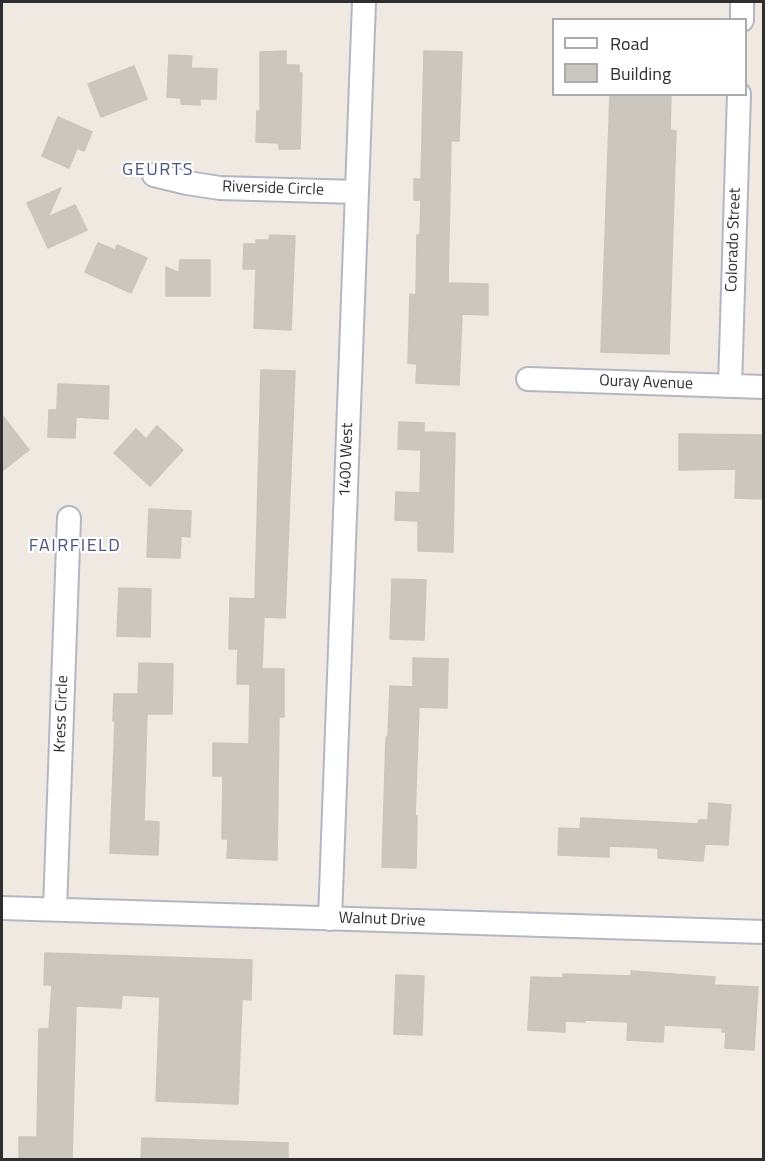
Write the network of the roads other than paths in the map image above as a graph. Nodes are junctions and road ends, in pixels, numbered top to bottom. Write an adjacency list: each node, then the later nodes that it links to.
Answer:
1 (364, 2): 6 (street, 1400 West)
2 (742, 2): 3 (street)
3 (742, 18)
4 (739, 96): 8 (street, Colorado Street)
5 (154, 175): 6 (street, Riverside Circle)
6 (357, 192): 13 (street, 1400 West)
7 (528, 379): 8 (street, Ouray Avenue)
8 (730, 386): 9 (street, Ouray Avenue)
9 (764, 387)
10 (69, 518): 12 (street, Kress Circle)
11 (2, 908): 12 (street, Walnut Drive)
12 (55, 909): 13 (street, Walnut Drive)
13 (330, 919): 14 (street, Walnut Drive)
14 (764, 932)

